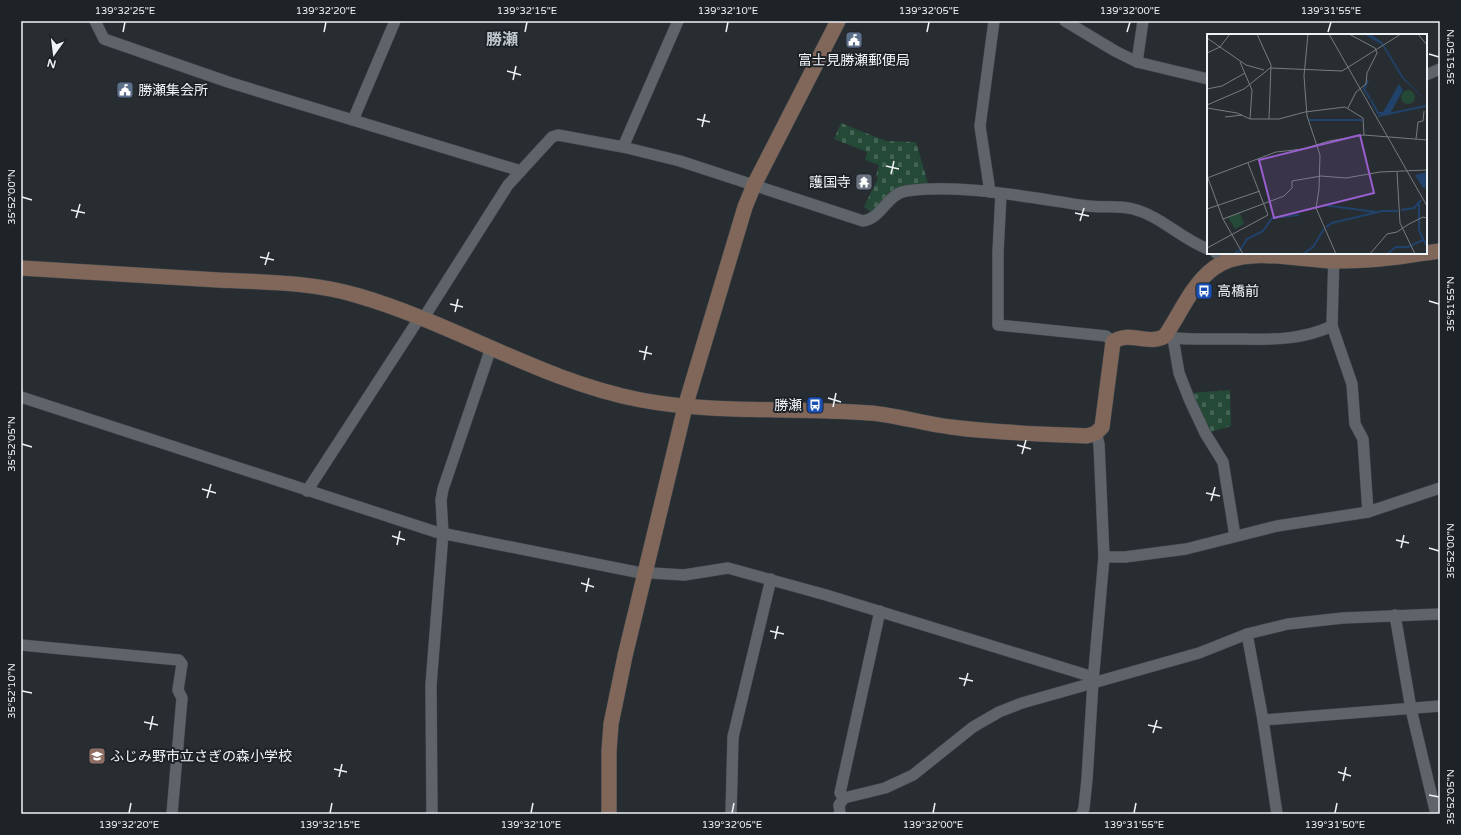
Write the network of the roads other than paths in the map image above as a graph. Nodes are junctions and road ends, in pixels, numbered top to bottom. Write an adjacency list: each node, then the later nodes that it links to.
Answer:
1 (95, 21): 12 (street)
2 (395, 21): 12 (street)
3 (678, 21): 13 (street)
4 (838, 21): 15 (street)
5 (994, 21): 16 (street)
6 (1065, 21): 8 (street)
7 (1143, 21): 8 (street)
8 (1137, 62): 11 (street)
9 (1440, 69): 10 (street)
10 (1427, 75)
11 (1207, 79)
12 (353, 120): 14 (street)
13 (623, 146): 14 (street); 15 (street)
14 (521, 171): 24 (street)
15 (754, 185): 16 (street); 30 (street)
16 (995, 193): 17 (street); 27 (street)
17 (1207, 249)
18 (1440, 251): 19 (street)
19 (1427, 253)
20 (1418, 254): 22 (street)
21 (1221, 257): 22 (street); 26 (street)
22 (1334, 257): 25 (street)
23 (21, 268): 24 (street)
24 (421, 318): 28 (street); 33 (street)
25 (1332, 326): 26 (street); 34 (street)
26 (1169, 337): 27 (street); 36 (street)
27 (1113, 342): 31 (street)
28 (492, 348): 30 (street); 35 (street)
29 (21, 397): 33 (street)
30 (685, 407): 31 (street); 38 (street)
31 (1096, 433): 37 (street)
32 (1440, 488): 34 (street)
33 (307, 491): 35 (street)
34 (1368, 512): 36 (street)
35 (442, 533): 38 (street); 51 (street)
36 (1235, 536): 37 (street)
37 (1104, 557): 45 (street)
38 (644, 572): 39 (street); 52 (street)
39 (770, 579): 40 (street); 53 (street)
40 (880, 611): 45 (street); 49 (street)
41 (1440, 614): 42 (street)
42 (1395, 615): 43 (street); 47 (street)
43 (1247, 634): 45 (street); 48 (street)
44 (21, 645): 50 (street)
45 (1093, 679): 49 (street); 55 (street)
46 (1440, 706): 47 (street)
47 (1411, 709): 48 (street); 57 (street)
48 (1263, 720): 56 (street)
49 (844, 798): 54 (street)
50 (172, 814)
51 (432, 814)
52 (609, 814)
53 (731, 814)
54 (840, 814)
55 (1082, 814)
56 (1277, 814)
57 (1436, 814)

